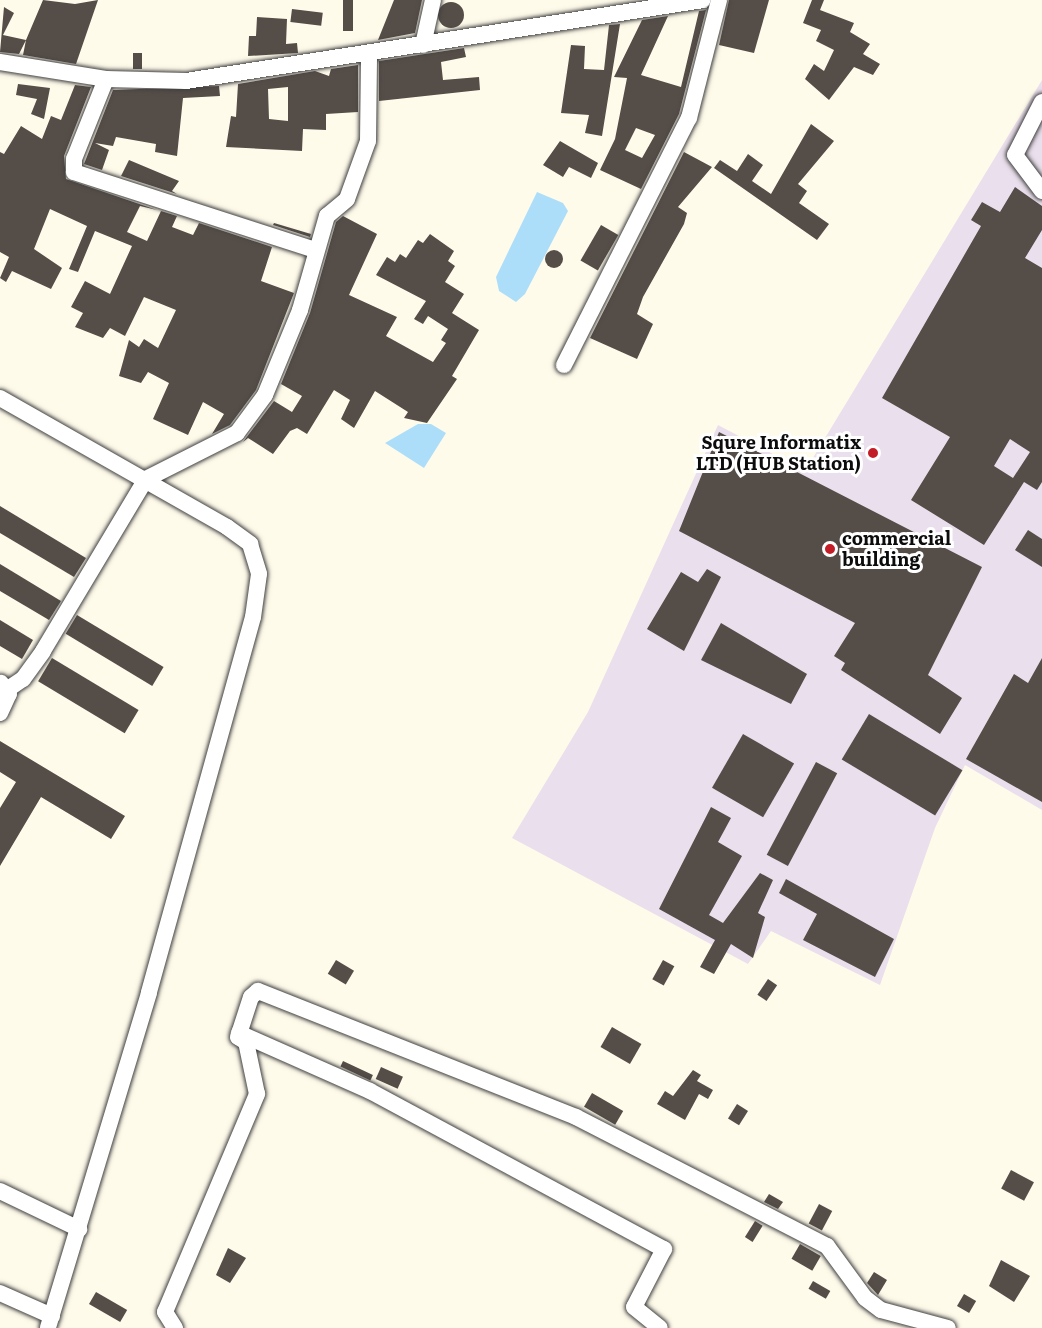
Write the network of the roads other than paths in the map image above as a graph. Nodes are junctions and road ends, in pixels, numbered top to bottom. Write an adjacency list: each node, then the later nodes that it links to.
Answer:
1 (432, 0): 4 (street)
2 (703, 0): 4 (street)
3 (719, 0): 11 (street)
4 (423, 45): 5 (street)
5 (369, 56): 7 (street); 10 (street)
6 (0, 62): 7 (street)
7 (106, 79): 10 (street)
8 (1042, 102): 9 (street)
9 (1042, 191)
10 (316, 250): 13 (street)
11 (564, 364)
12 (0, 398): 13 (street)
13 (146, 479): 14 (street); 18 (street)
14 (4, 686): 15 (street)
15 (0, 713)
16 (239, 1033): 21 (street); 22 (street); 23 (street)
17 (0, 1191): 18 (street)
18 (79, 1229): 20 (street)
19 (0, 1293): 20 (street)
20 (50, 1322)
21 (175, 1328)
22 (660, 1328)
23 (948, 1328)

